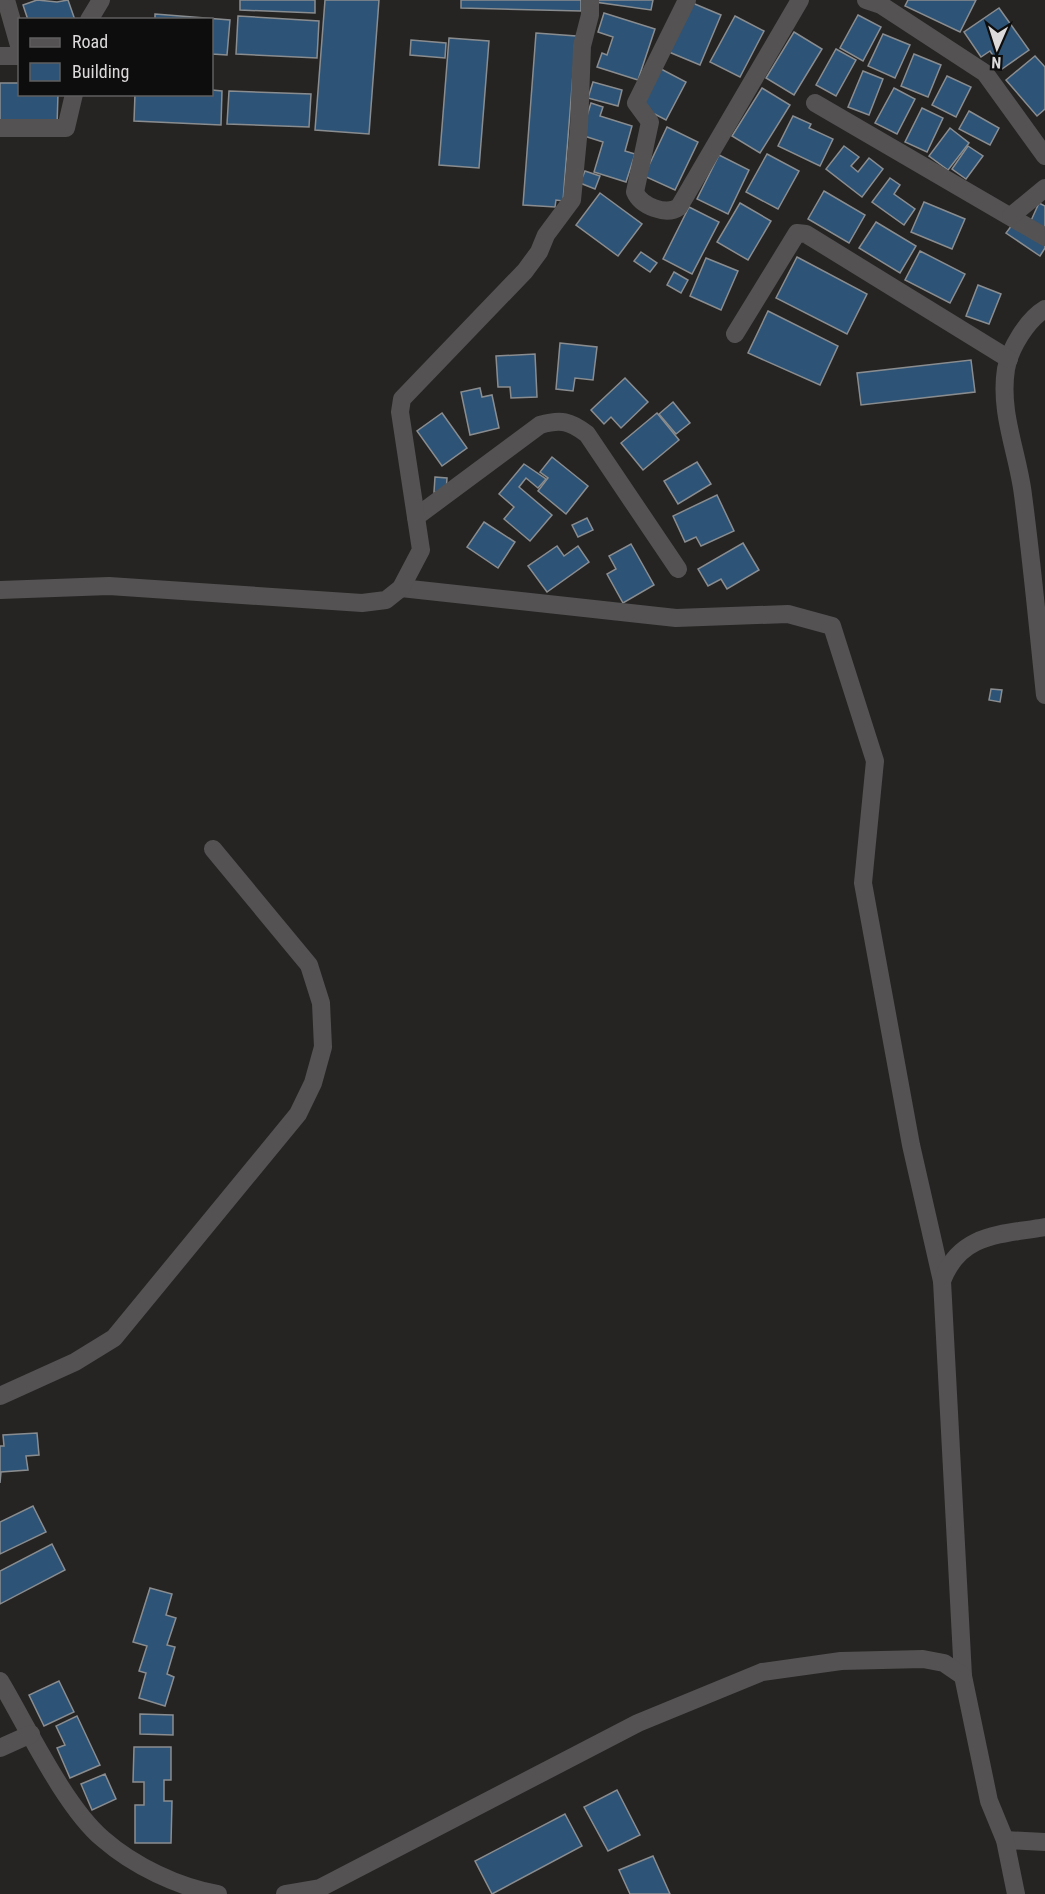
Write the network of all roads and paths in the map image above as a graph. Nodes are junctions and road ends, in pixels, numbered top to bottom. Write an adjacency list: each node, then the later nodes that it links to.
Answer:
1 (6, 0): 8 (street)
2 (101, 0): 7 (street)
3 (590, 0): 21 (street)
4 (687, 0): 5 (street)
5 (800, 0)
6 (866, 0): 14 (street)
7 (90, 18)
8 (18, 42)
9 (0, 56): 10 (street)
10 (18, 56)
11 (74, 96): 13 (street)
12 (815, 103): 16 (street)
13 (0, 128)
14 (1045, 156)
15 (1045, 188): 16 (street)
16 (1011, 216): 17 (street)
17 (1045, 237)
18 (1045, 309): 20 (street)
19 (735, 334): 20 (street)
20 (1009, 359): 25 (street)
21 (416, 517): 22 (street); 23 (street)
22 (678, 569)
23 (401, 588): 24 (street); 28 (street)
24 (0, 590)
25 (1045, 695)
26 (213, 849): 29 (street)
27 (1045, 1227): 28 (street)
28 (942, 1281): 30 (street)
29 (0, 1396)
30 (963, 1676): 34 (street); 37 (street)
31 (0, 1681): 32 (street)
32 (31, 1734): 33 (street); 36 (street)
33 (0, 1748)
34 (1005, 1840): 35 (street); 38 (street)
35 (1045, 1842)
36 (218, 1894)
37 (285, 1894)
38 (1016, 1894)

